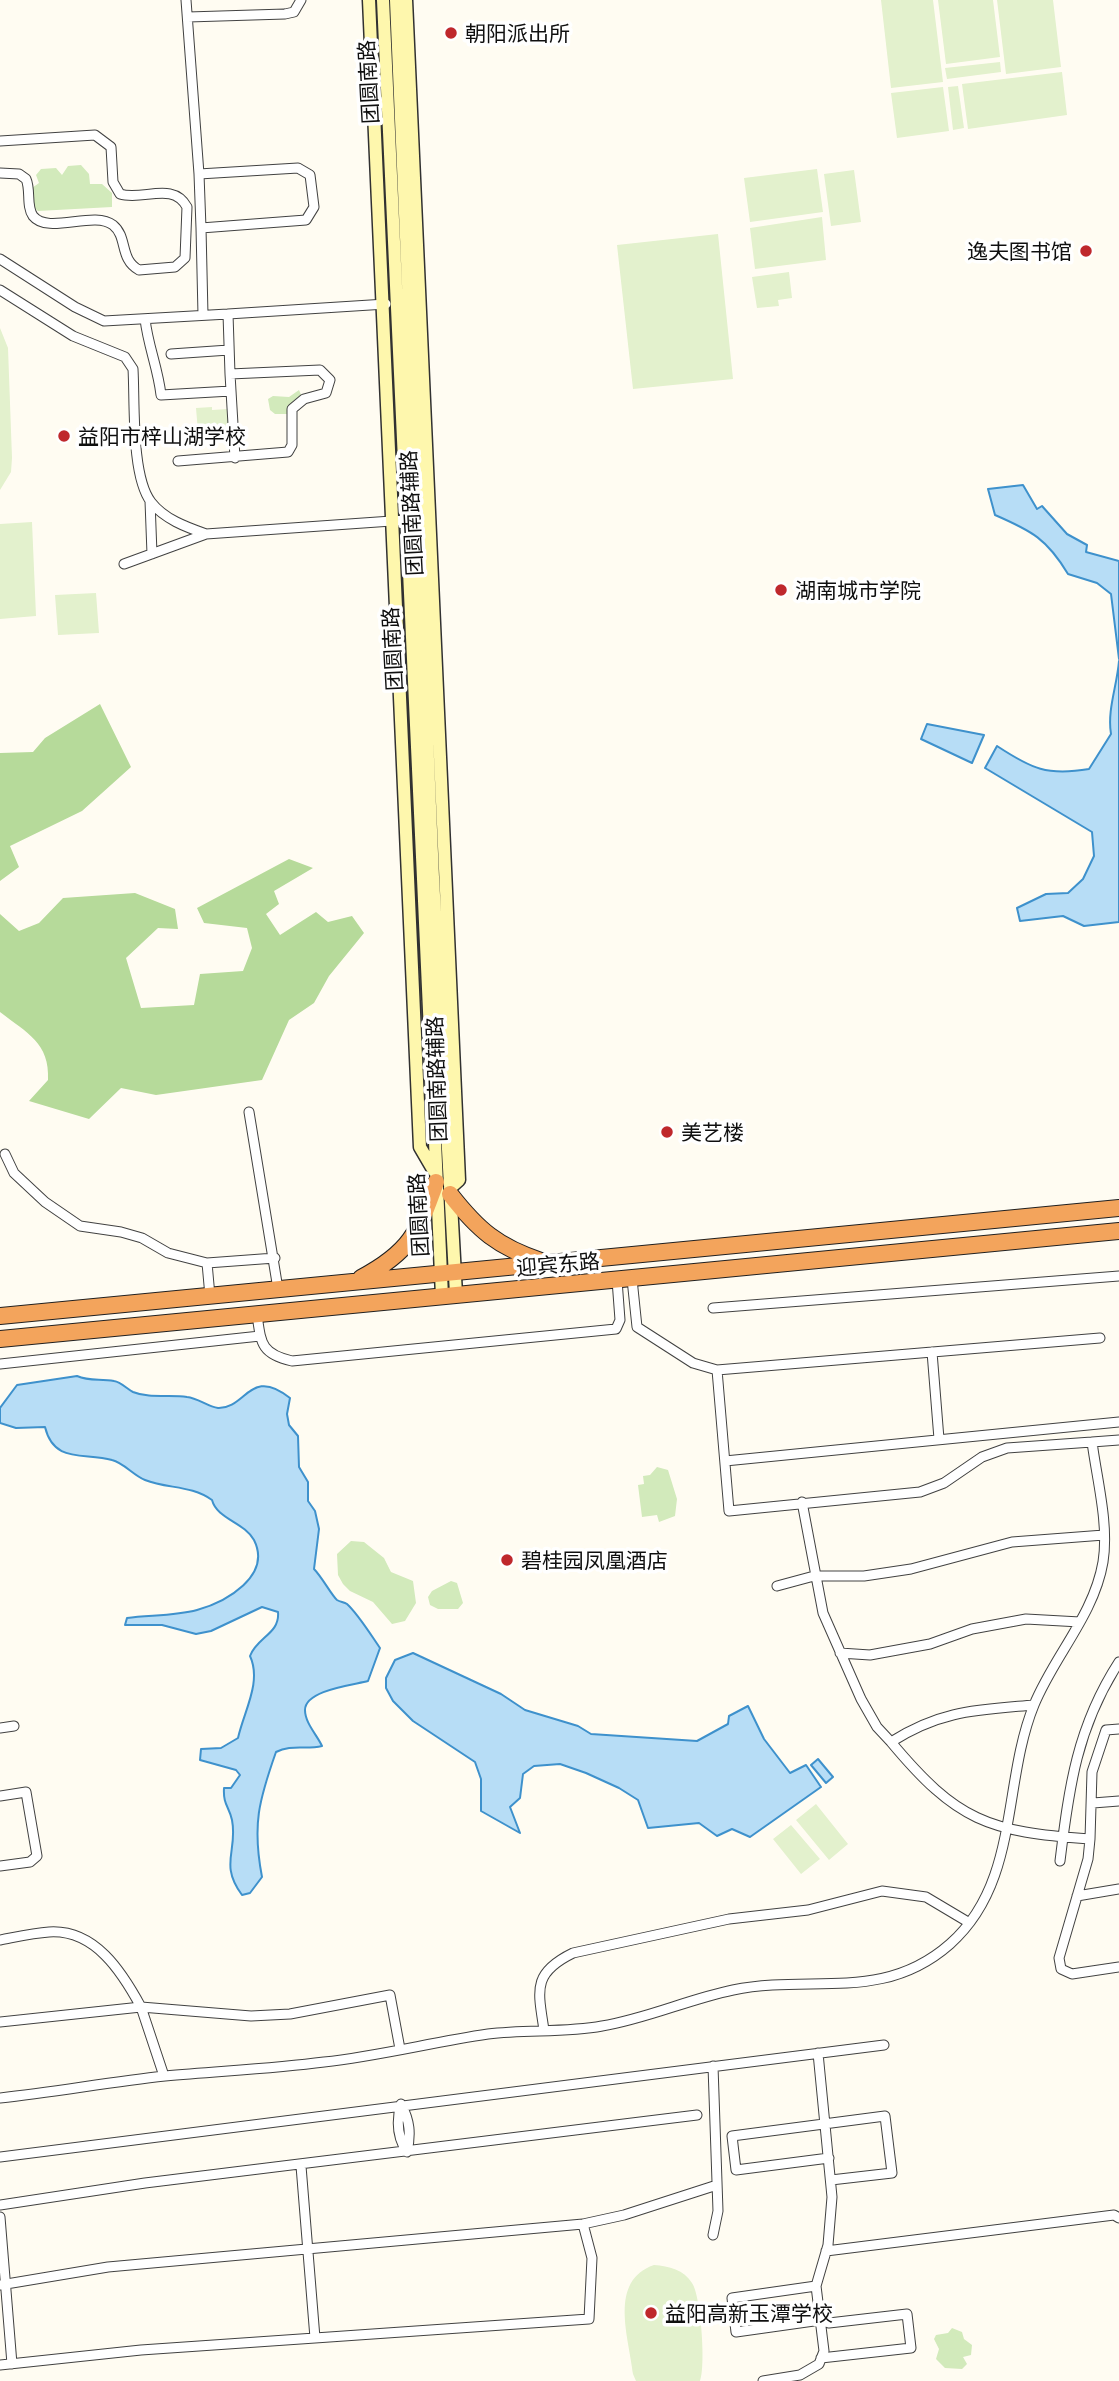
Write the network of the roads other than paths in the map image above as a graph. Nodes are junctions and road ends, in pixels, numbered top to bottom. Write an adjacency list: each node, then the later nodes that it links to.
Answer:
1 (186, 0): 7 (street)
2 (301, 0): 7 (street)
3 (369, 0): 15 (main road, 团圆南路辅路)
4 (383, 0): 14 (main road, 团圆南路)
5 (396, 0): 32 (main road, 团圆南路)
6 (406, 0): 32 (main road, 团圆南路辅路)
7 (188, 17): 10 (street)
8 (0, 141): 9 (street)
9 (0, 173)
10 (199, 174): 11 (street); 11 (street)
11 (201, 228): 17 (street)
12 (0, 259): 18 (street)
13 (0, 290): 25 (street)
14 (398, 303): 15 (street); 26 (main road, 团圆南路)
15 (384, 304): 16 (street); 26 (main road, 团圆南路辅路)
16 (228, 314): 17 (street); 19 (street)
17 (203, 315): 18 (street)
18 (145, 319): 22 (street)
19 (229, 350): 20 (street); 21 (street)
20 (171, 354)
21 (230, 374): 22 (street); 23 (street)
22 (231, 391): 23 (street)
23 (234, 458): 24 (street)
24 (178, 461)
25 (150, 501): 27 (street); 28 (street)
26 (399, 521): 27 (street); 32 (main road, 团圆南路)
27 (206, 534): 28 (street)
28 (152, 554): 29 (street)
29 (124, 564)
30 (249, 1112): 35 (street)
31 (5, 1154): 36 (street)
32 (443, 1184): 37 (highway); 38 (main road, 团圆南路); 38 (main road, 团圆南路); 41 (highway)
33 (1119, 1208): 37 (highway, 迎宾东路)
34 (1119, 1231): 40 (highway, 迎宾东路)
35 (275, 1258): 36 (street); 42 (street)
36 (207, 1263): 44 (street)
37 (547, 1263): 38 (highway, 迎宾东路)
38 (447, 1273): 41 (highway, 迎宾东路); 43 (main road, 团圆南路)
39 (1119, 1276): 45 (street)
40 (625, 1279): 43 (highway, 迎宾东路); 48 (street); 53 (street)
41 (353, 1282): 42 (highway, 迎宾东路)
42 (278, 1289): 44 (highway, 迎宾东路)
43 (449, 1295): 46 (highway, 迎宾东路)
44 (210, 1296): 47 (highway, 迎宾东路)
45 (713, 1308)
46 (257, 1315): 48 (street); 50 (highway, 迎宾东路)
47 (0, 1316)
48 (260, 1336): 52 (street)
49 (1100, 1338): 51 (street)
50 (0, 1339)
51 (932, 1352): 53 (street); 55 (street)
52 (0, 1364)
53 (717, 1370): 58 (street)
54 (1119, 1422): 55 (street)
55 (939, 1439): 58 (street)
56 (1119, 1440): 57 (street)
57 (1092, 1442): 59 (street); 60 (street)
58 (725, 1461): 59 (street)
59 (802, 1502): 61 (street)
60 (1104, 1535): 61 (street); 63 (street)
61 (814, 1576): 62 (street); 64 (street)
62 (777, 1587)
63 (1080, 1622): 64 (street); 66 (street)
64 (840, 1653): 70 (street)
65 (1119, 1662): 75 (street)
66 (1034, 1705): 70 (street); 74 (street)
67 (14, 1726): 68 (street)
68 (0, 1728)
69 (1119, 1729): 73 (street)
70 (891, 1742): 74 (street)
71 (0, 1796): 78 (street)
72 (1119, 1801): 73 (street)
73 (1093, 1803): 76 (street)
74 (1008, 1831): 75 (street); 81 (street)
75 (1063, 1838): 76 (street); 77 (street)
76 (1090, 1839): 80 (street)
77 (1060, 1861)
78 (0, 1866)
79 (1119, 1889): 80 (street)
80 (1077, 1896): 83 (street)
81 (968, 1922): 86 (street); 86 (street)
82 (0, 1940): 84 (street)
83 (1119, 1967)
84 (141, 2007): 85 (street); 88 (street); 91 (street)
85 (0, 2022)
86 (544, 2030): 88 (street)
87 (884, 2045): 89 (street)
88 (400, 2049): 91 (street)
89 (818, 2053): 90 (street); 95 (street)
90 (713, 2066): 93 (street); 101 (street)
91 (164, 2076): 92 (street)
92 (0, 2098)
93 (401, 2104): 96 (street); 97 (street)
94 (697, 2115): 96 (street)
95 (825, 2123): 98 (street); 98 (street); 100 (street)
96 (407, 2152): 99 (street)
97 (0, 2157)
98 (829, 2158): 100 (street)
99 (301, 2166): 102 (street); 107 (street)
100 (831, 2180): 108 (street)
101 (717, 2185): 105 (street); 106 (street)
102 (0, 2205)
103 (0, 2217): 109 (street)
104 (1119, 2218): 108 (street)
105 (583, 2224): 107 (street); 112 (street)
106 (713, 2235)
107 (307, 2249): 109 (street); 112 (street)
108 (826, 2251): 110 (street)
109 (3, 2285): 114 (street)
110 (816, 2286): 111 (street); 111 (street)
111 (821, 2320): 113 (street); 113 (street)
112 (315, 2338): 114 (street)
113 (821, 2358): 116 (street)
114 (12, 2364): 115 (street)
115 (0, 2365)
116 (763, 2381)

